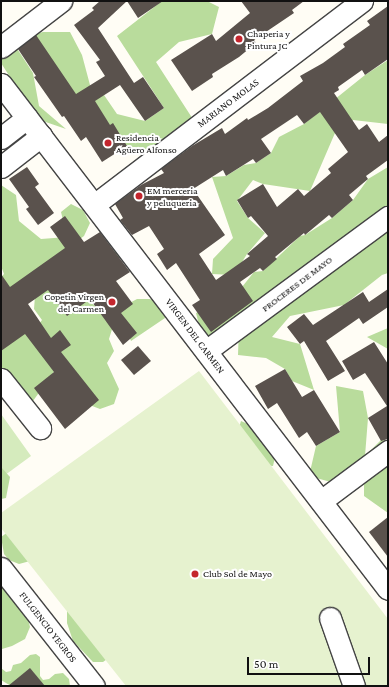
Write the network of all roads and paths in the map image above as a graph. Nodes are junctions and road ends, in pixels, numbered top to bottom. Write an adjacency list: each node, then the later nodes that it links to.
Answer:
1 (61, 1): 3 (street)
2 (362, 1): 9 (street, MARIANO MOLAS)
3 (1, 47)
4 (1, 84): 5 (street, VIRGEN DEL CARMEN)
5 (27, 118): 6 (street, VIRGEN DEL CARMEN); 7 (street)
6 (41, 136): 8 (street); 9 (street, VIRGEN DEL CARMEN)
7 (1, 138)
8 (1, 167)
9 (94, 205): 11 (street, VIRGEN DEL CARMEN)
10 (388, 217): 11 (street, PROCERES DE MAYO)
11 (206, 351): 15 (street, VIRGEN DEL CARMEN)
12 (1, 379): 13 (street)
13 (40, 428)
14 (388, 451): 15 (street)
15 (321, 501): 17 (street, VIRGEN DEL CARMEN)
16 (1, 568): 19 (street, FULGENCIO YEGROS)
17 (388, 589)
18 (330, 618): 20 (street)
19 (94, 686)
20 (354, 686)

